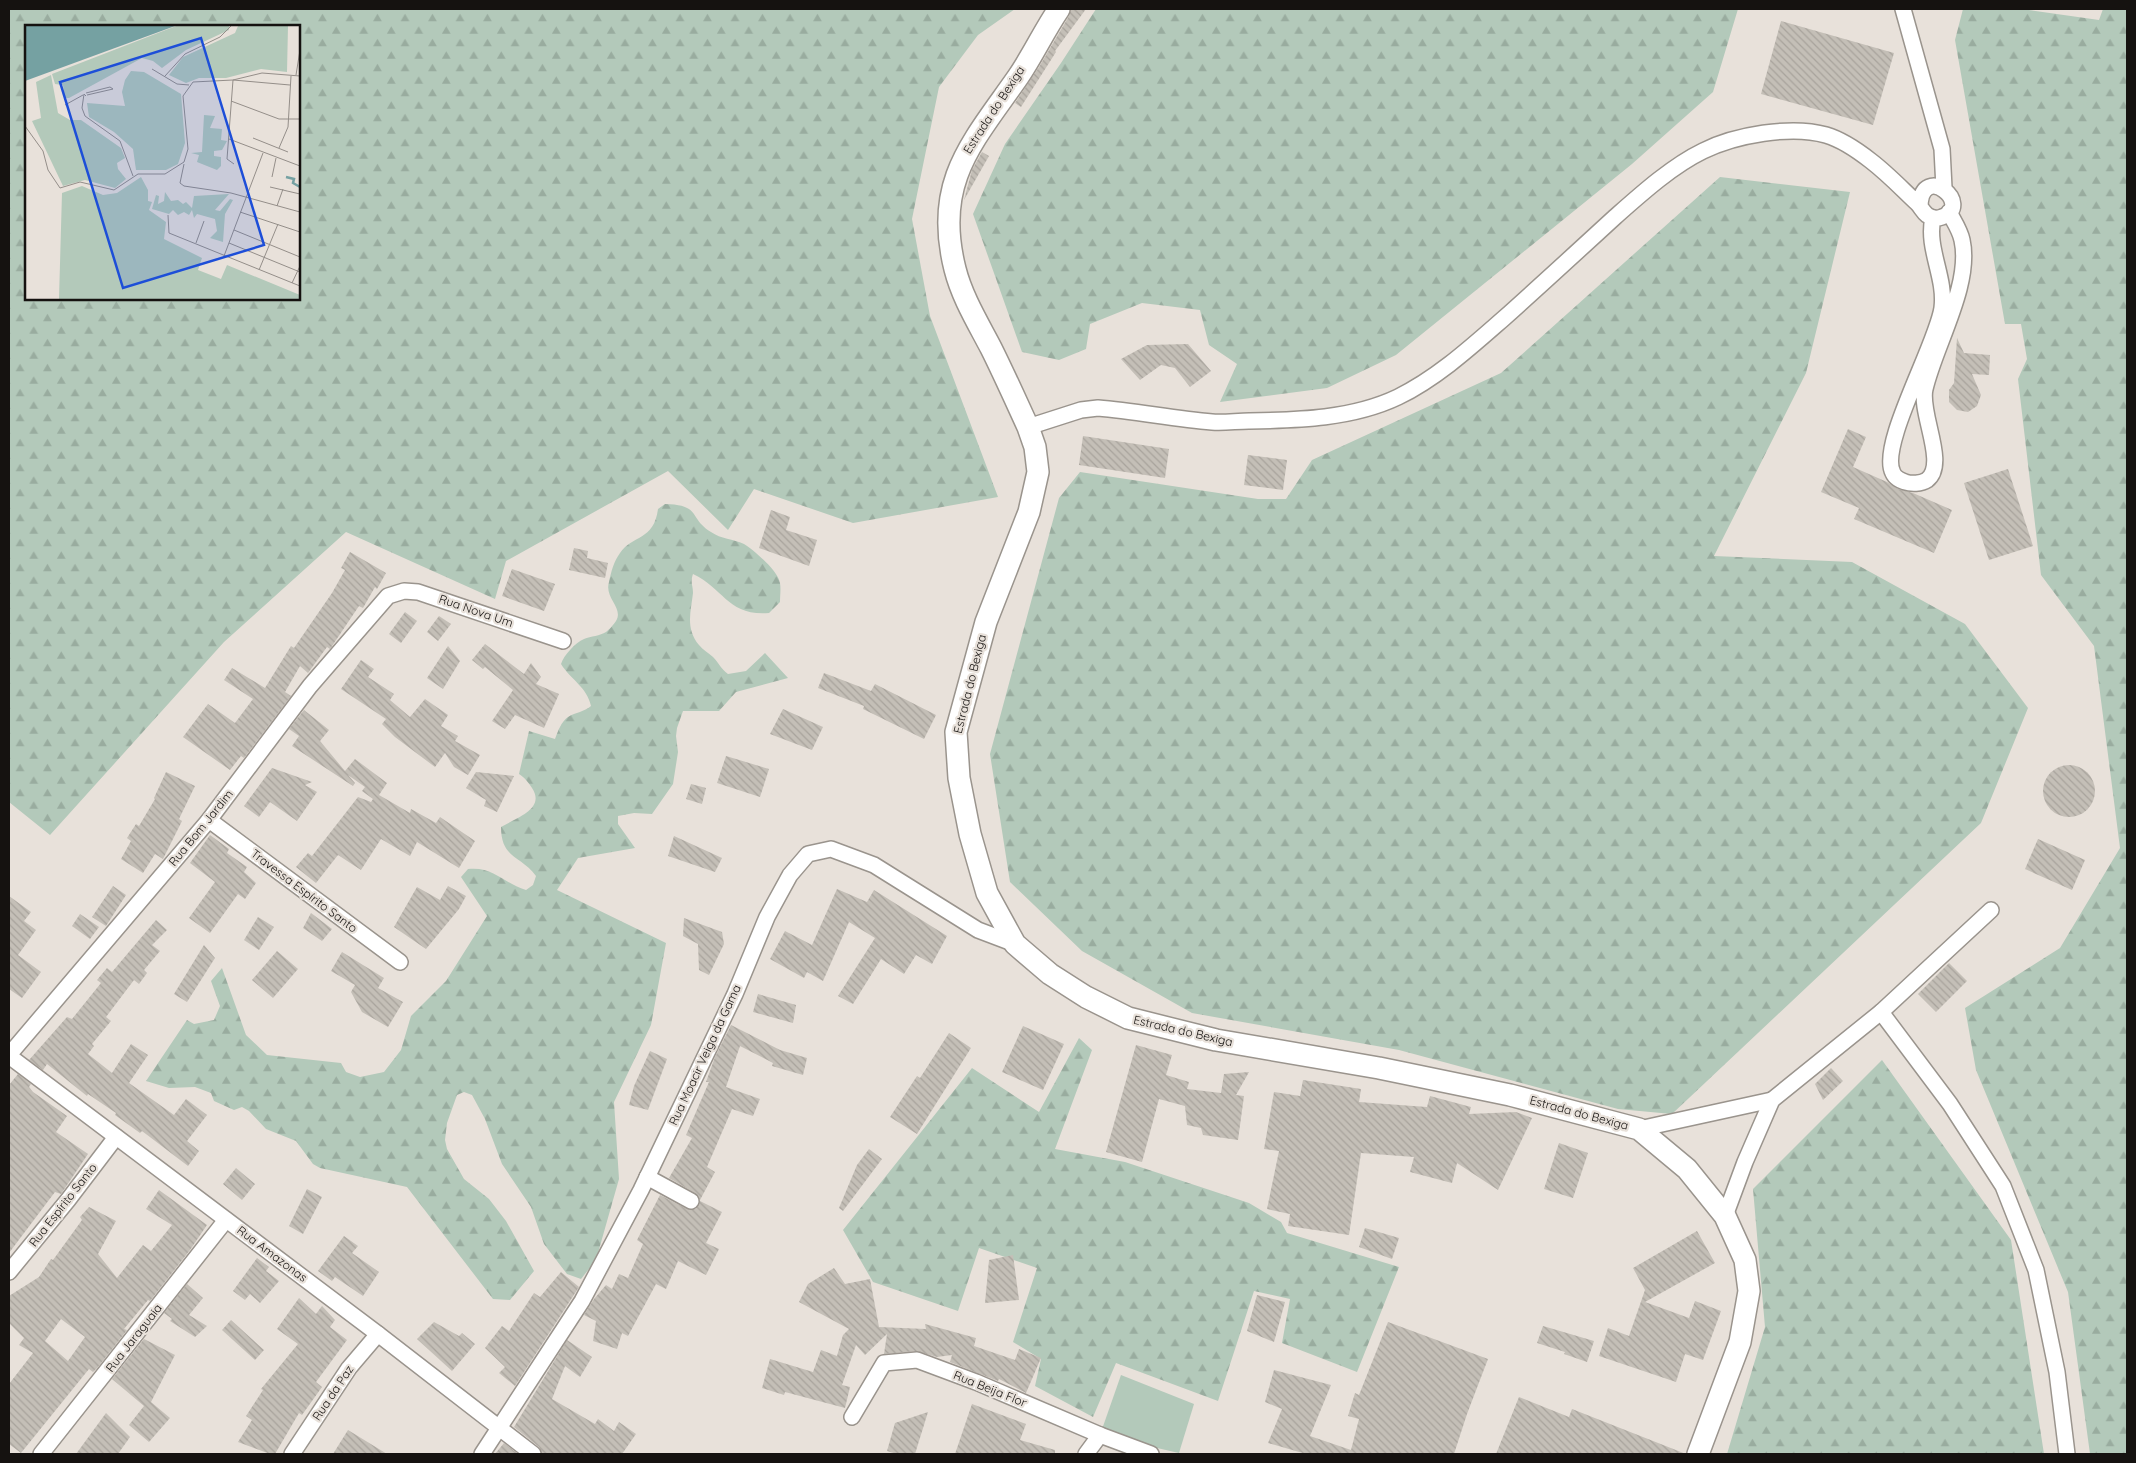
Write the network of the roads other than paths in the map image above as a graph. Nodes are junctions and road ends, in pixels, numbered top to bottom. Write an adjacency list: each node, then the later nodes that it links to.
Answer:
1 (1059, 9): 7 (street, Estrada do Bexiga)
2 (1903, 9): 3 (street)
3 (1944, 188): 4 (street); 5 (street)
4 (1920, 206): 6 (street); 7 (street)
5 (1949, 212): 6 (street); 6 (street)
6 (1933, 218)
7 (1028, 427): 12 (street, Estrada do Bexiga)
8 (388, 596): 9 (street, Rua Nova Um); 10 (street, Rua Bom Jardim)
9 (563, 642)
10 (209, 820): 13 (street, Travessa Espírito Santo); 15 (street, Rua Bom Jardim)
11 (1991, 910): 14 (street)
12 (1015, 944): 17 (street, Estrada do Bexiga); 19 (street, Rua Moacir Veiga da Gama)
13 (400, 962)
14 (1881, 1012): 16 (street); 35 (street)
15 (9, 1055): 18 (street, Rua Amazonas)
16 (1772, 1100): 17 (street); 21 (street)
17 (1639, 1129): 21 (street, Estrada do Bexiga)
18 (116, 1136): 22 (street, Rua Amazonas); 23 (street, Rua Espírito Santo)
19 (648, 1177): 20 (street); 26 (street, Rua Moacir Veiga da Gama)
20 (692, 1201)
21 (1725, 1216): 34 (street, Estrada do Bexiga)
22 (226, 1220): 24 (street, Rua Amazonas); 28 (street, Rua Jaraguaia)
23 (9, 1272)
24 (378, 1334): 26 (street, Rua Amazonas); 29 (street, Rua da Paz)
25 (852, 1417): 27 (street, Rua Beija Flor)
26 (498, 1428): 30 (street, Rua Moacir Veiga da Gama); 31 (street, Rua Amazonas)
27 (1100, 1435): 32 (street); 33 (street, Rua Beija Flor)
28 (40, 1454)
29 (292, 1454)
30 (482, 1454)
31 (533, 1454)
32 (1086, 1454)
33 (1151, 1454)
34 (1698, 1454)
35 (2067, 1454)

